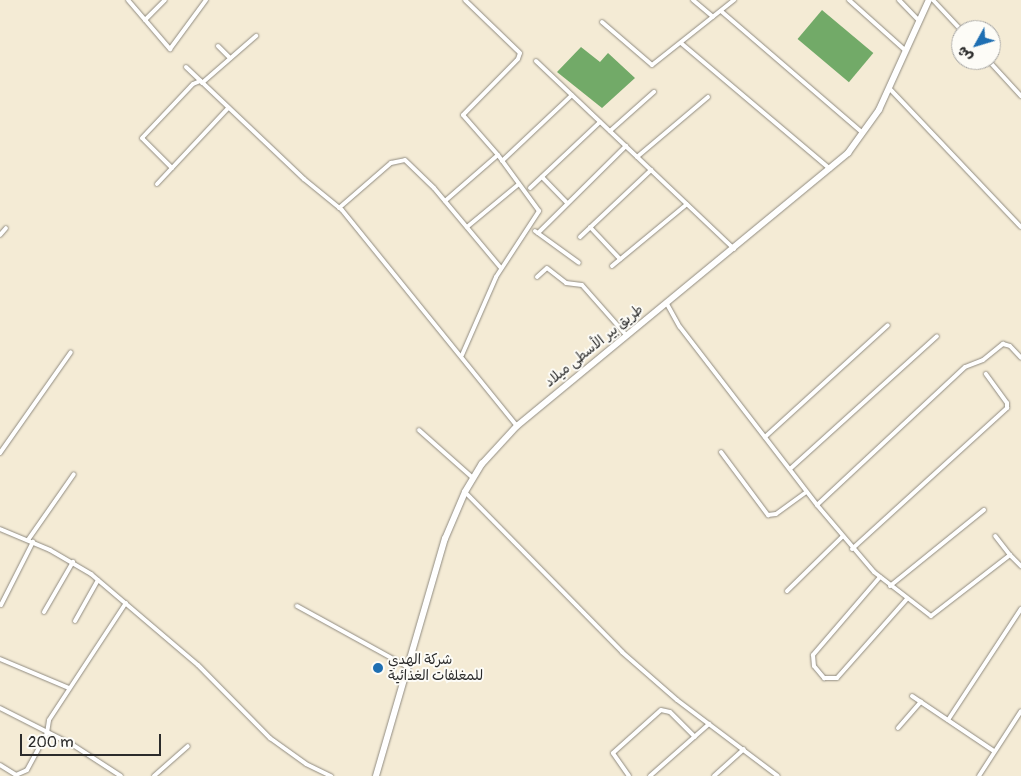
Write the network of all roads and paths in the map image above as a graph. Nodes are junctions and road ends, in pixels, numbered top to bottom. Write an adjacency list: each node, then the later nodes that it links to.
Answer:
1 (128, 0): 13 (street)
2 (165, 0): 13 (street)
3 (206, 0): 13 (street)
4 (465, 0): 36 (street)
5 (693, 0): 12 (street)
6 (734, 0): 11 (street)
7 (849, 0): 20 (street)
8 (899, 0): 15 (street)
9 (929, 0): 15 (main road, طريق بير الأسطى ميلاد)
10 (933, 0): 14 (street)
11 (720, 11): 12 (street); 34 (street)
12 (713, 17): 18 (street)
13 (145, 20)
14 (952, 20)
15 (919, 21): 20 (main road, طريق بير الأسطى ميلاد)
16 (602, 22): 18 (street)
17 (256, 36): 21 (street)
18 (681, 43): 41 (street)
19 (218, 46): 21 (street)
20 (906, 51): 26 (main road, طريق بير الأسطى ميلاد)
21 (230, 58): 25 (street)
22 (536, 61): 28 (street)
23 (186, 67): 25 (street)
24 (997, 70): 29 (street)
25 (201, 82): 31 (street); 39 (street)
26 (890, 89): 34 (main road, طريق بير الأسطى ميلاد); 52 (street)
27 (654, 92): 33 (street)
28 (572, 95): 32 (street); 38 (street)
29 (1021, 96)
30 (708, 97): 37 (street)
31 (228, 108): 39 (street); 49 (street)
32 (600, 122): 33 (street); 42 (street)
33 (610, 131): 35 (street)
34 (864, 134): 41 (main road, طريق بير الأسطى ميلاد)
35 (626, 146): 37 (street); 47 (street)
36 (498, 155): 38 (street); 46 (street)
37 (637, 157): 40 (street)
38 (502, 161): 44 (street)
39 (172, 168): 43 (street)
40 (651, 170): 48 (street); 51 (street)
41 (830, 170): 56 (main road, طريق بير الأسطى ميلاد)
42 (542, 176): 45 (street); 47 (street)
43 (157, 184)
44 (519, 184): 50 (street); 60 (street)
45 (530, 188)
46 (445, 200): 49 (street); 50 (street)
47 (566, 202): 58 (street)
48 (687, 204): 56 (street); 57 (street)
49 (339, 208): 67 (street)
50 (467, 227): 60 (street)
51 (590, 227): 55 (street); 57 (street)
52 (1021, 227)
53 (6, 228): 54 (street)
54 (0, 234)
55 (580, 237)
56 (734, 249): 62 (main road, طريق بير الأسطى ميلاد)
57 (620, 259): 59 (street)
58 (579, 264)
59 (612, 266)
60 (501, 268): 67 (street)
61 (537, 277): 64 (street)
62 (667, 304): 64 (main road, طريق بير الأسطى ميلاد); 72 (street)
63 (888, 325): 72 (street)
64 (628, 336): 70 (main road, طريق بير الأسطى ميلاد)
65 (937, 336): 75 (street)
66 (71, 352): 74 (street)
67 (462, 355): 70 (street)
68 (1021, 358): 80 (street)
69 (986, 374): 87 (street)
70 (517, 426): 77 (main road, طريق بير الأسطى ميلاد)
71 (419, 430): 77 (street)
72 (765, 437): 75 (street)
73 (721, 452): 79 (street)
74 (0, 453)
75 (790, 469): 79 (street)
76 (74, 474): 85 (street)
77 (473, 478): 78 (main road, طريق بير الأسطى ميلاد)
78 (465, 492): 103 (main road, طريق بير الأسطى ميلاد); 110 (street)
79 (806, 492): 80 (street)
80 (817, 505): 83 (street)
81 (984, 510): 93 (street)
82 (0, 529): 85 (street)
83 (843, 536): 87 (street); 94 (street)
84 (995, 536): 88 (street)
85 (28, 540): 86 (street)
86 (33, 542): 89 (street); 96 (street)
87 (852, 549): 91 (street)
88 (1010, 555): 90 (street); 95 (street)
89 (73, 562): 92 (street); 100 (street)
90 (1021, 566)
91 (880, 577): 93 (street); 95 (street)
92 (98, 580): 97 (street); 101 (street)
93 (890, 586): 95 (street)
94 (787, 591)
95 (907, 599)
96 (0, 604)
97 (126, 604): 104 (street); 120 (street)
98 (297, 606): 103 (street)
99 (1021, 609): 109 (street)
100 (44, 612)
101 (76, 621)
102 (0, 659): 104 (street)
103 (408, 667): 121 (main road, طريق بير الأسطى ميلاد)
104 (69, 688): 112 (street)
105 (912, 696): 106 (street)
106 (921, 702): 109 (street); 111 (street)
107 (0, 708): 112 (street)
108 (1021, 711): 116 (street)
109 (948, 720): 116 (street)
110 (710, 724): 113 (street); 115 (street)
111 (898, 728)
112 (47, 733): 117 (street); 118 (street)
113 (695, 737): 122 (street); 123 (street)
114 (188, 746): 119 (street)
115 (744, 750): 124 (street); 125 (street)
116 (994, 751): 126 (street)
117 (0, 765)
118 (121, 776)
119 (154, 776)
120 (331, 776)
121 (376, 776)
122 (629, 776)
123 (650, 776)
124 (714, 776)
125 (777, 776)
126 (979, 776)

